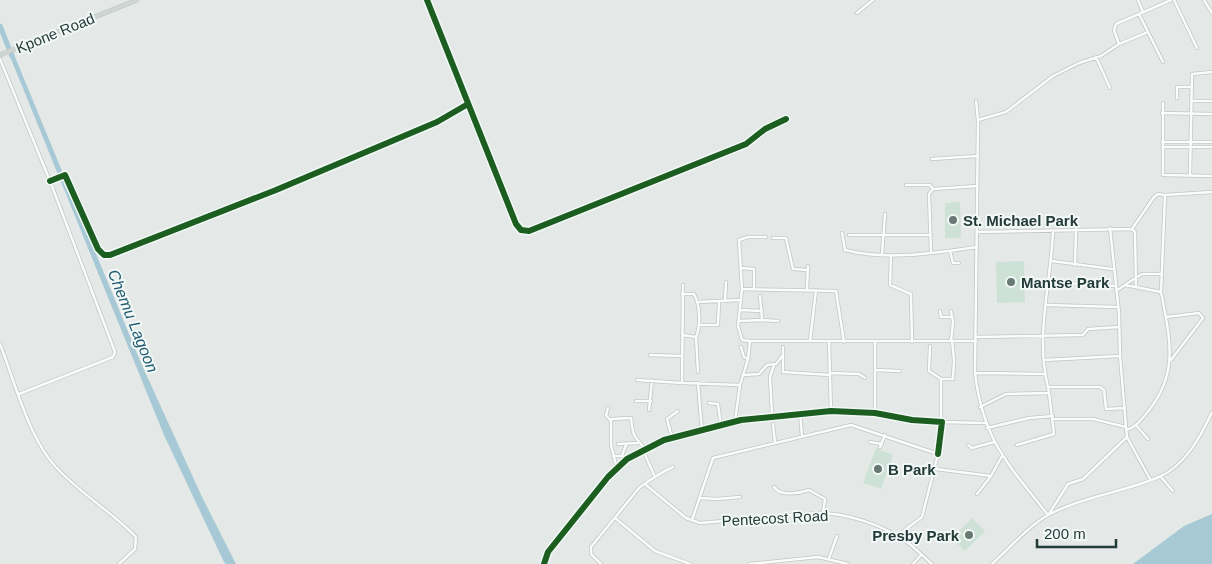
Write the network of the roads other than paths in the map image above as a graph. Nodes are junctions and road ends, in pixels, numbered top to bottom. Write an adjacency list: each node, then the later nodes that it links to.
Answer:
1 (137, 0): 13 (main road, Kpone Road)
2 (427, 0): 25 (street)
3 (873, 0): 8 (street)
4 (1138, 0): 9 (street)
5 (1172, 0): 9 (street); 12 (street)
6 (1204, 0): 7 (street)
7 (1212, 12)
8 (857, 13)
9 (1141, 13): 10 (street); 11 (street)
10 (1148, 32): 11 (street); 16 (street)
11 (1119, 44): 14 (street)
12 (1197, 48)
13 (0, 55)
14 (1096, 58): 19 (street); 30 (street)
15 (0, 60): 41 (street)
16 (1163, 62)
17 (1212, 72): 18 (street)
18 (1192, 87): 20 (street); 22 (street)
19 (1110, 88)
20 (1177, 98)
21 (976, 101): 30 (street)
22 (1191, 101): 23 (street); 27 (street)
23 (1212, 101)
24 (1163, 103): 26 (street)
25 (468, 104): 29 (street); 41 (street)
26 (1162, 113): 27 (street); 31 (street)
27 (1191, 114): 28 (street); 32 (street)
28 (1212, 114)
29 (786, 119)
30 (978, 120): 37 (street)
31 (1162, 142): 32 (street); 34 (street)
32 (1190, 142): 33 (street); 35 (street)
33 (1212, 142)
34 (1162, 147): 35 (street); 39 (street)
35 (1190, 147): 36 (street); 39 (street)
36 (1212, 147)
37 (977, 156): 38 (street); 43 (street)
38 (932, 159)
39 (1190, 176): 40 (street)
40 (1212, 176)
41 (50, 181): 144 (street)
42 (906, 185): 44 (street)
43 (977, 186): 44 (street); 52 (street)
44 (933, 189): 56 (street)
45 (1212, 192): 46 (street)
46 (1165, 195): 50 (street); 71 (street)
47 (885, 214): 55 (street)
48 (1110, 228): 49 (street); 50 (street); 69 (street)
49 (1076, 229): 51 (street); 66 (street)
50 (1132, 229): 72 (street)
51 (1053, 231): 52 (street); 64 (street)
52 (977, 232): 59 (street)
53 (842, 233): 62 (street)
54 (849, 235): 55 (street)
55 (884, 235): 56 (street); 62 (street)
56 (931, 235): 61 (street)
57 (766, 237): 68 (street)
58 (773, 238): 70 (street)
59 (977, 247): 60 (street); 107 (street)
60 (950, 251): 61 (street); 65 (street)
61 (931, 253): 63 (street)
62 (882, 254): 63 (street)
63 (891, 255): 114 (street)
64 (1052, 262): 66 (street); 74 (street)
65 (959, 264)
66 (1075, 265): 69 (street)
67 (808, 266): 70 (street)
68 (741, 268): 79 (street); 80 (street)
69 (1113, 269): 77 (street)
70 (808, 270): 81 (street)
71 (1160, 274): 72 (street); 84 (street)
72 (1135, 276): 75 (street); 78 (street)
73 (726, 282): 88 (street)
74 (1050, 282): 77 (street); 91 (street)
75 (1125, 284): 78 (street); 83 (street)
76 (683, 285): 85 (street)
77 (1115, 286): 83 (street)
78 (1136, 286): 84 (street)
79 (742, 289): 80 (street); 87 (street)
80 (754, 289): 81 (street)
81 (807, 289): 82 (street)
82 (816, 290): 111 (street); 112 (street)
83 (1116, 291): 92 (street)
84 (1161, 292): 98 (street)
85 (682, 294): 89 (street); 104 (street)
86 (760, 296): 94 (street)
87 (741, 300): 88 (street); 93 (street)
88 (725, 301): 90 (street)
89 (697, 302): 90 (street); 102 (street)
90 (719, 302): 102 (street)
91 (1047, 305): 92 (street); 105 (street)
92 (1118, 307): 103 (street)
93 (740, 310): 94 (street); 100 (street)
94 (762, 310): 99 (street)
95 (940, 310): 97 (street)
96 (951, 311): 97 (street)
97 (952, 317): 109 (street)
98 (1166, 317): 126 (street); 126 (street)
99 (762, 320): 100 (street); 101 (street)
100 (738, 321): 110 (street)
101 (778, 321)
102 (700, 325): 106 (street)
103 (1119, 327): 105 (street); 123 (street)
104 (682, 335): 106 (street); 122 (street)
105 (1044, 336): 107 (street); 125 (street)
106 (696, 337): 130 (street)
107 (976, 337): 115 (street)
108 (829, 341): 111 (street); 112 (street); 132 (street)
109 (951, 341): 114 (street); 115 (street); 136 (street)
110 (750, 342): 111 (street); 124 (street)
111 (810, 342)
112 (844, 342): 113 (street)
113 (874, 342): 114 (street); 128 (street)
114 (912, 342)
115 (976, 342): 131 (street)
116 (0, 344): 144 (street)
117 (930, 346): 136 (street)
118 (741, 347): 124 (street)
119 (783, 347): 121 (street)
120 (650, 355): 122 (street)
121 (783, 355): 127 (street); 132 (street)
122 (682, 356): 139 (street)
123 (1120, 356): 125 (street); 150 (street)
124 (748, 359): 134 (street)
125 (1044, 360): 133 (street)
126 (1171, 360): 164 (street)
127 (774, 364): 134 (street); 157 (street)
128 (875, 370): 129 (street); 155 (street)
129 (900, 371)
130 (698, 372)
131 (975, 373): 133 (street); 148 (street)
132 (830, 374): 135 (street); 153 (street)
133 (1045, 374): 142 (street)
134 (744, 375): 141 (street)
135 (865, 378)
136 (941, 379): 161 (street)
137 (637, 380): 138 (street)
138 (652, 380): 139 (street); 146 (street)
139 (682, 383): 140 (street)
140 (698, 383): 141 (street); 168 (street)
141 (740, 385): 160 (street)
142 (1048, 387): 143 (street); 150 (street)
143 (1049, 393): 148 (street); 158 (street)
144 (19, 394): 207 (street)
145 (636, 400): 146 (street)
146 (651, 401): 151 (street)
147 (709, 403): 165 (street)
148 (980, 407): 162 (street)
149 (608, 408): 159 (street)
150 (1125, 408): 167 (street)
151 (649, 410)
152 (678, 411): 172 (street)
153 (831, 411): 155 (street); 156 (street)
154 (1212, 412): 191 (street)
155 (875, 413): 161 (street)
156 (800, 414): 157 (street); 170 (street)
157 (772, 415): 160 (street)
158 (1053, 417): 166 (street); 167 (street); 180 (street)
159 (610, 420): 176 (street); 184 (street)
160 (735, 421): 165 (street)
161 (942, 422): 162 (street); 183 (street)
162 (985, 423): 166 (street)
163 (773, 424): 177 (street)
164 (1136, 425): 167 (street); 173 (street)
165 (721, 426): 168 (street)
166 (987, 428): 175 (street)
167 (1126, 428): 171 (street)
168 (702, 431): 172 (street)
169 (886, 435): 170 (street); 174 (street); 183 (street)
170 (802, 436): 177 (street)
171 (1127, 437): 192 (street); 200 (street)
172 (672, 438): 182 (street)
173 (1148, 439)
174 (870, 442)
175 (994, 442): 181 (street); 185 (street)
176 (638, 443): 179 (street); 182 (street)
177 (775, 443): 198 (street)
178 (618, 444): 179 (street)
179 (626, 445): 184 (street)
180 (1017, 445)
181 (968, 446)
182 (644, 450): 186 (street); 189 (street)
183 (938, 454): 188 (street)
184 (613, 456): 186 (street)
185 (1002, 456): 190 (street); 200 (street)
186 (617, 468): 210 (street)
187 (673, 468): 189 (street)
188 (936, 469): 190 (street); 204 (street)
189 (654, 475): 193 (street)
190 (991, 476): 196 (street)
191 (1160, 476): 192 (street); 195 (street)
192 (1150, 479): 200 (street)
193 (646, 485): 201 (street); 202 (street)
194 (774, 487): 199 (street)
195 (1173, 491)
196 (977, 494)
197 (740, 497): 198 (street)
198 (699, 498): 202 (street)
199 (823, 513): 202 (street, Pentecost Road); 204 (street, Pentecost Road)
200 (1048, 515): 217 (street)
201 (615, 518): 211 (street); 212 (street)
202 (692, 520)
203 (837, 536): 206 (street)
204 (897, 536): 205 (street, Pentecost Road)
205 (921, 555): 215 (street); 216 (street, Pentecost Road)
206 (829, 558): 213 (street); 214 (street)
207 (124, 560): 208 (street); 209 (street)
208 (119, 564)
209 (126, 564)
210 (544, 564)
211 (601, 564)
212 (690, 564)
213 (748, 564)
214 (848, 564)
215 (913, 564)
216 (932, 564)
217 (992, 564)

